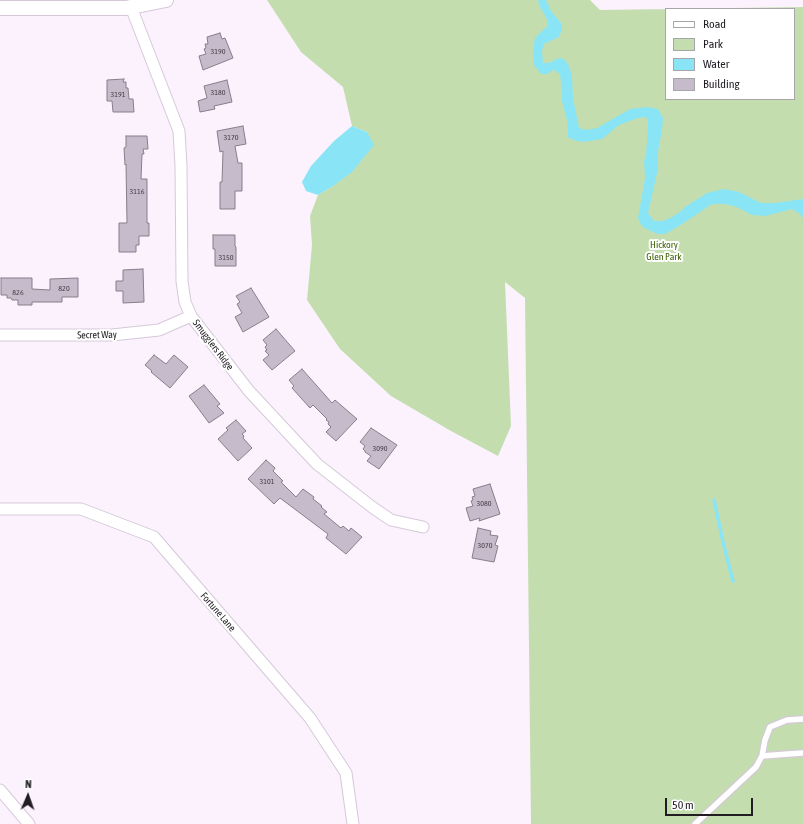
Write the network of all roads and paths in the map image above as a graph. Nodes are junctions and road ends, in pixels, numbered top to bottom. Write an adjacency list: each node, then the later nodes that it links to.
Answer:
1 (166, 0): 2 (street)
2 (131, 7): 3 (street); 4 (street, Smugglers Ridge)
3 (0, 8)
4 (191, 316): 5 (street, Secret Way); 7 (street, Smugglers Ridge)
5 (0, 335)
6 (0, 509): 13 (street, Fortune Lane)
7 (423, 527)
8 (803, 719): 10 (lane)
9 (803, 753): 10 (lane)
10 (762, 756): 14 (lane)
11 (0, 790): 12 (street)
12 (29, 824)
13 (353, 824)
14 (695, 824)

